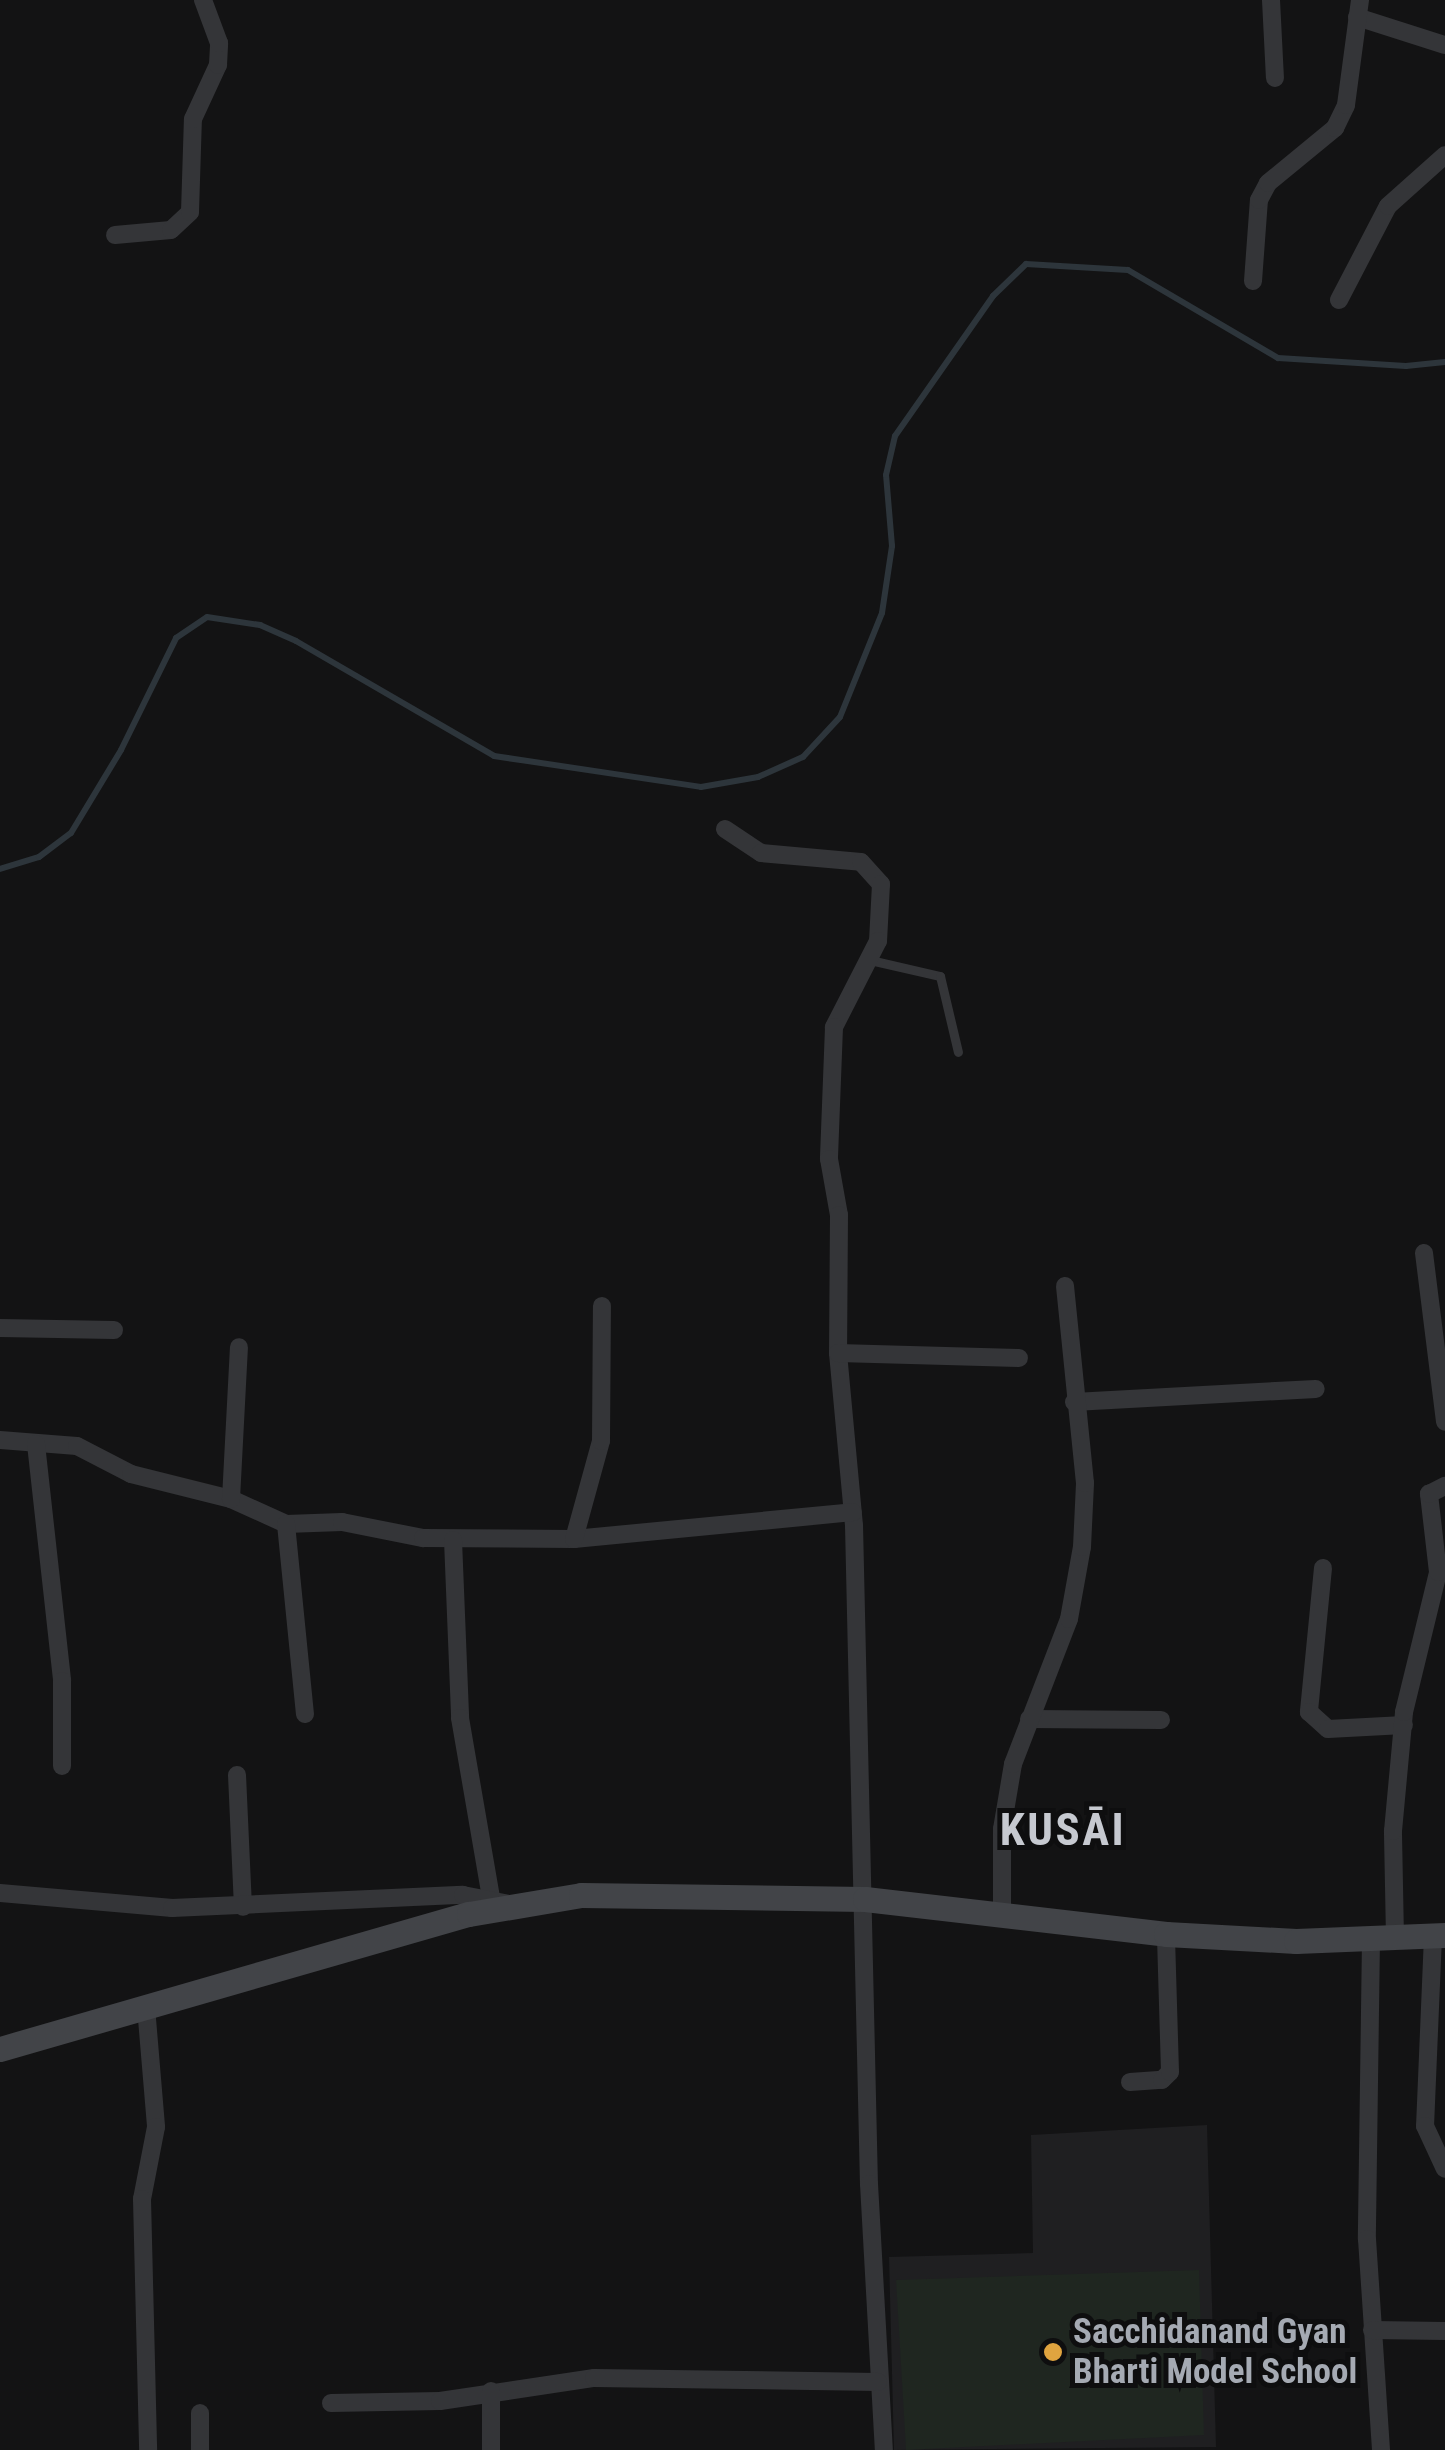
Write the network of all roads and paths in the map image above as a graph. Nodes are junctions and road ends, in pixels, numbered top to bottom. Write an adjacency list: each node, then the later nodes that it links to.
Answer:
1 (202, 0): 7 (street)
2 (1272, 0): 5 (street)
3 (1359, 8): 4 (street); 8 (street)
4 (1445, 45)
5 (1275, 78)
6 (1445, 155): 9 (street)
7 (115, 235)
8 (1254, 281)
9 (1339, 300)
10 (725, 829): 11 (street)
11 (870, 960): 12 (lane); 20 (street)
12 (958, 1052)
13 (1424, 1253): 15 (street)
14 (1065, 1286): 23 (street)
15 (1437, 1303): 24 (street)
16 (602, 1306): 33 (street)
17 (0, 1328): 18 (street)
18 (114, 1330)
19 (239, 1347): 28 (street)
20 (838, 1353): 21 (street); 29 (street)
21 (1019, 1358)
22 (1316, 1389): 23 (street)
23 (1074, 1402): 36 (street)
24 (1445, 1422)
25 (0, 1440): 26 (street)
26 (36, 1444): 28 (street); 39 (street)
27 (1445, 1486): 31 (street)
28 (231, 1499): 30 (street)
29 (854, 1512): 33 (street); 42 (street)
30 (286, 1524): 32 (street); 35 (street)
31 (1441, 1536): 38 (street)
32 (453, 1540): 33 (street); 43 (street)
33 (574, 1540)
34 (1324, 1568): 38 (street)
35 (305, 1714)
36 (1029, 1719): 37 (street); 45 (street)
37 (1161, 1720)
38 (1404, 1725): 48 (street)
39 (62, 1766)
40 (238, 1776): 44 (street)
41 (0, 1893): 44 (street)
42 (865, 1899): 43 (main road); 45 (main road); 55 (street)
43 (500, 1900): 44 (street); 49 (main road)
44 (243, 1907)
45 (1002, 1914): 46 (main road)
46 (1166, 1934): 48 (main road); 51 (street)
47 (1439, 1935): 48 (main road); 52 (street)
48 (1383, 1938): 53 (street)
49 (146, 2006): 50 (main road); 59 (street)
50 (0, 2049)
51 (1130, 2082)
52 (1445, 2169)
53 (1372, 2330): 54 (street); 63 (street)
54 (1445, 2331)
55 (878, 2382): 56 (street); 62 (street)
56 (491, 2390): 57 (street); 61 (street)
57 (331, 2403)
58 (200, 2413): 60 (street)
59 (148, 2450)
60 (200, 2450)
61 (491, 2450)
62 (884, 2450)
63 (1381, 2450)

